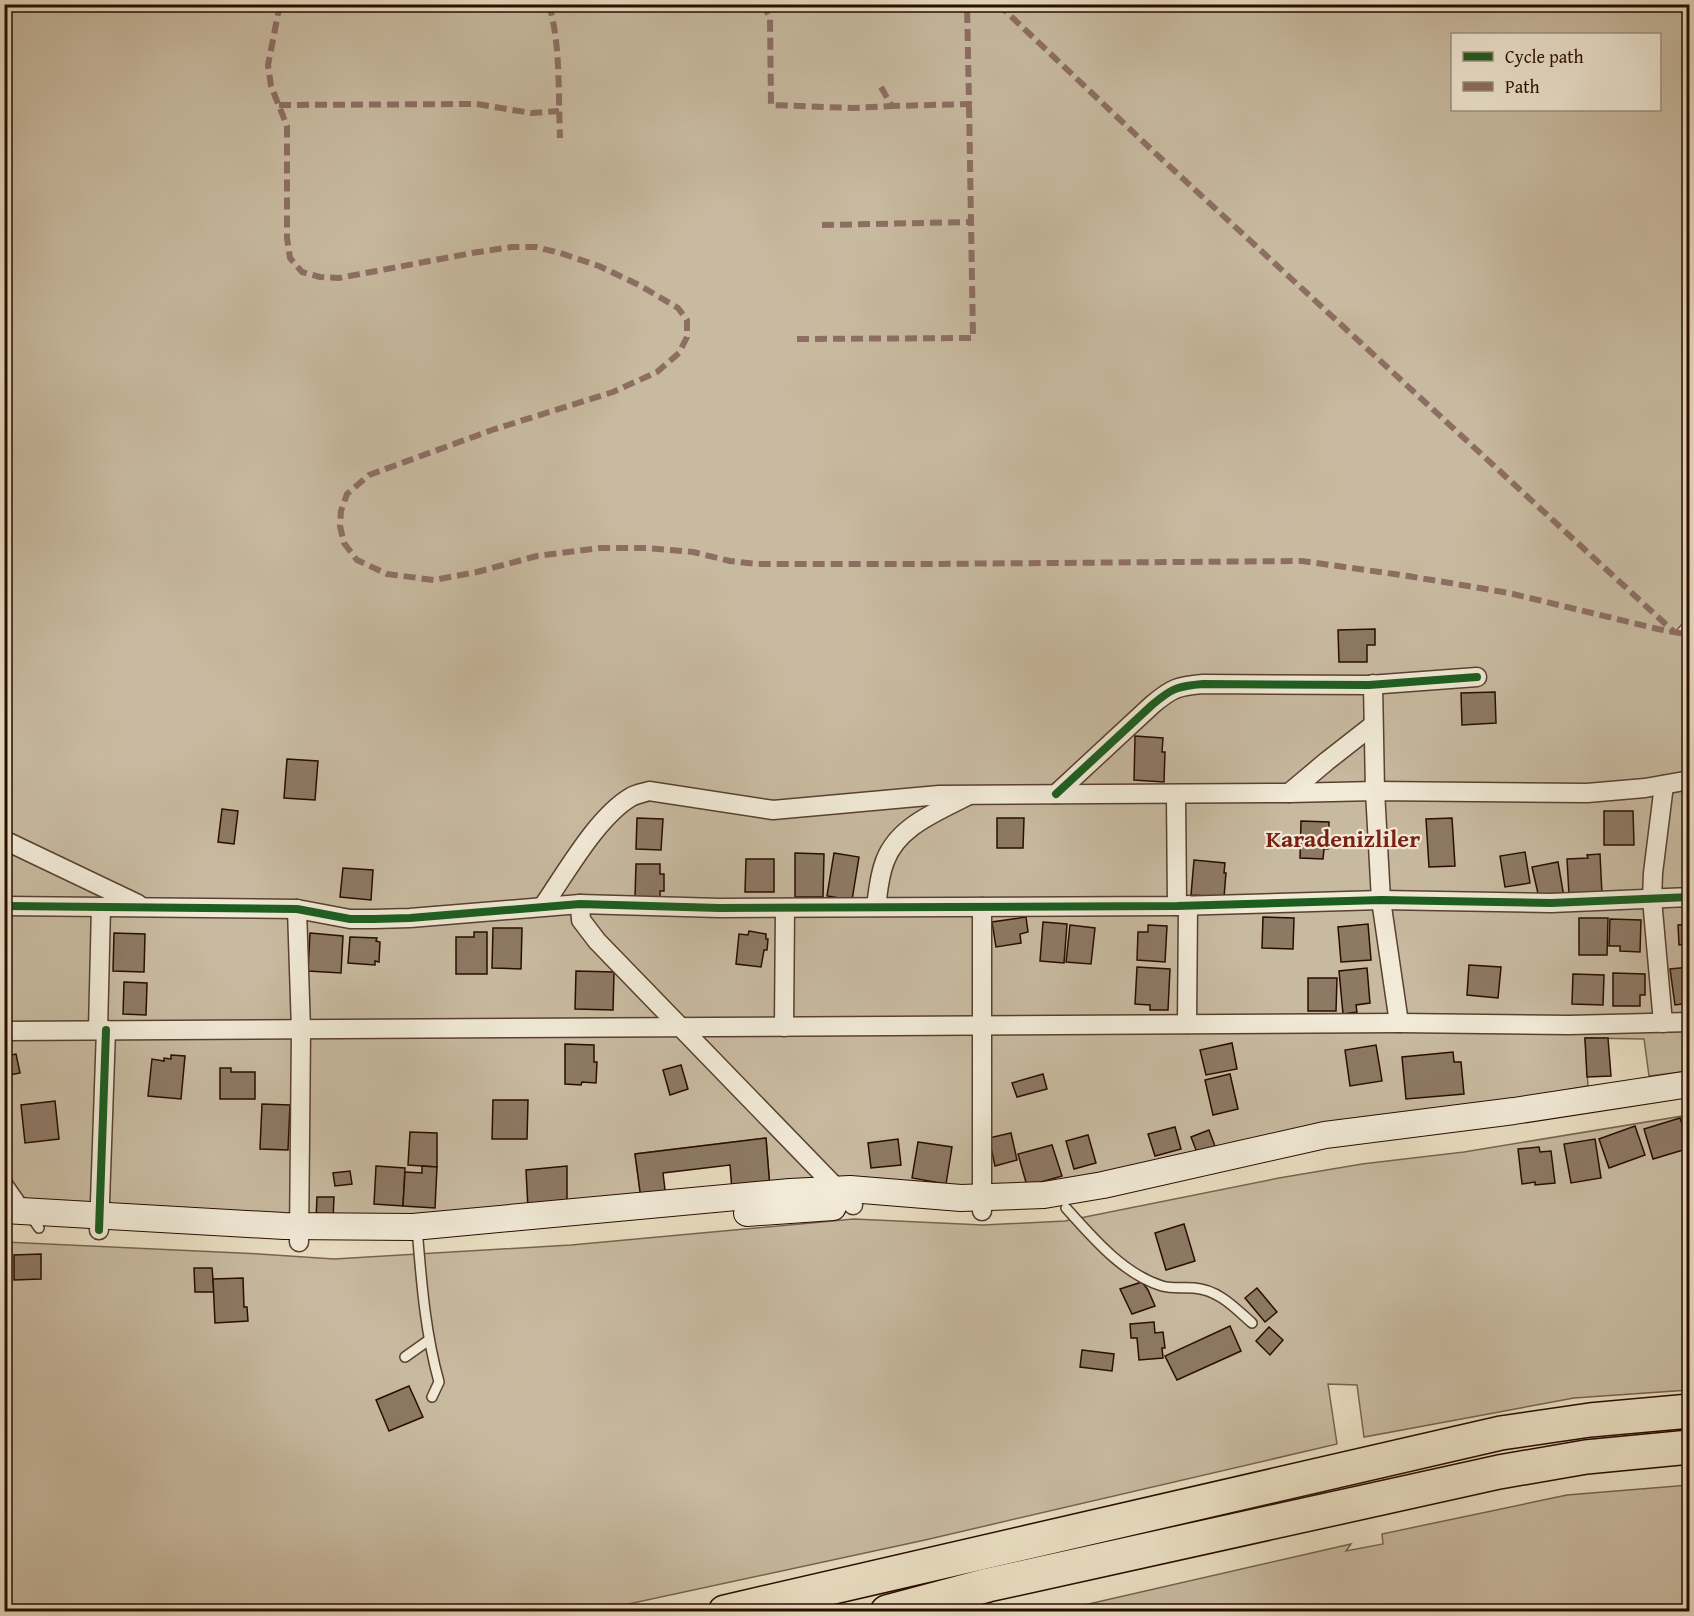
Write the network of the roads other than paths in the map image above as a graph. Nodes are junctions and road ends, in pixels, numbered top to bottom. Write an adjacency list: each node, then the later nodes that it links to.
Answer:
1 (1477, 677): 2 (street)
2 (1373, 684): 3 (street); 8 (street)
3 (1373, 725): 6 (street); 10 (street)
4 (1689, 780): 5 (street)
5 (1664, 785): 6 (street); 13 (street)
6 (1375, 791): 10 (street); 14 (street)
7 (972, 794): 8 (street); 17 (street); 20 (street)
8 (1056, 794): 9 (street)
9 (1176, 794): 10 (street); 18 (street)
10 (1289, 794)
11 (4, 840): 22 (street)
12 (1689, 897): 13 (street)
13 (1652, 899): 14 (street); 27 (street)
14 (1381, 900): 18 (street); 26 (street)
15 (580, 904): 17 (street); 23 (street); 30 (street)
16 (4, 906): 19 (street)
17 (543, 906): 24 (street)
18 (1182, 906): 21 (street); 28 (street)
19 (101, 907): 22 (street); 32 (street)
20 (876, 907): 21 (street); 23 (street)
21 (982, 907): 29 (street)
22 (144, 908): 24 (street)
23 (785, 908): 31 (street)
24 (297, 909): 33 (street)
25 (1689, 1022): 27 (street)
26 (1399, 1023): 27 (street); 28 (street)
27 (1664, 1023)
28 (1187, 1024): 29 (street)
29 (981, 1026): 31 (street); 39 (street)
30 (682, 1028): 31 (street); 33 (street); 38 (street)
31 (784, 1028)
32 (102, 1030): 33 (street); 34 (street); 42 (street)
33 (301, 1030): 44 (street)
34 (4, 1032)
35 (1689, 1084): 39 (main road)
36 (1689, 1099): 40 (main road)
37 (4, 1178): 41 (lane)
38 (846, 1197): 39 (main road); 44 (main road); 45 (main road)
39 (982, 1204): 40 (main road)
40 (1066, 1208): 46 (lane)
41 (24, 1216): 42 (main road); 43 (main road)
42 (100, 1223): 44 (main road)
43 (4, 1226)
44 (299, 1234): 45 (main road)
45 (418, 1240): 47 (lane)
46 (1252, 1323)
47 (429, 1340): 48 (lane); 49 (lane)
48 (405, 1357)
49 (432, 1397)
50 (1689, 1412): 52 (highway)
51 (1689, 1447): 53 (highway)
52 (725, 1611)
53 (887, 1611)

